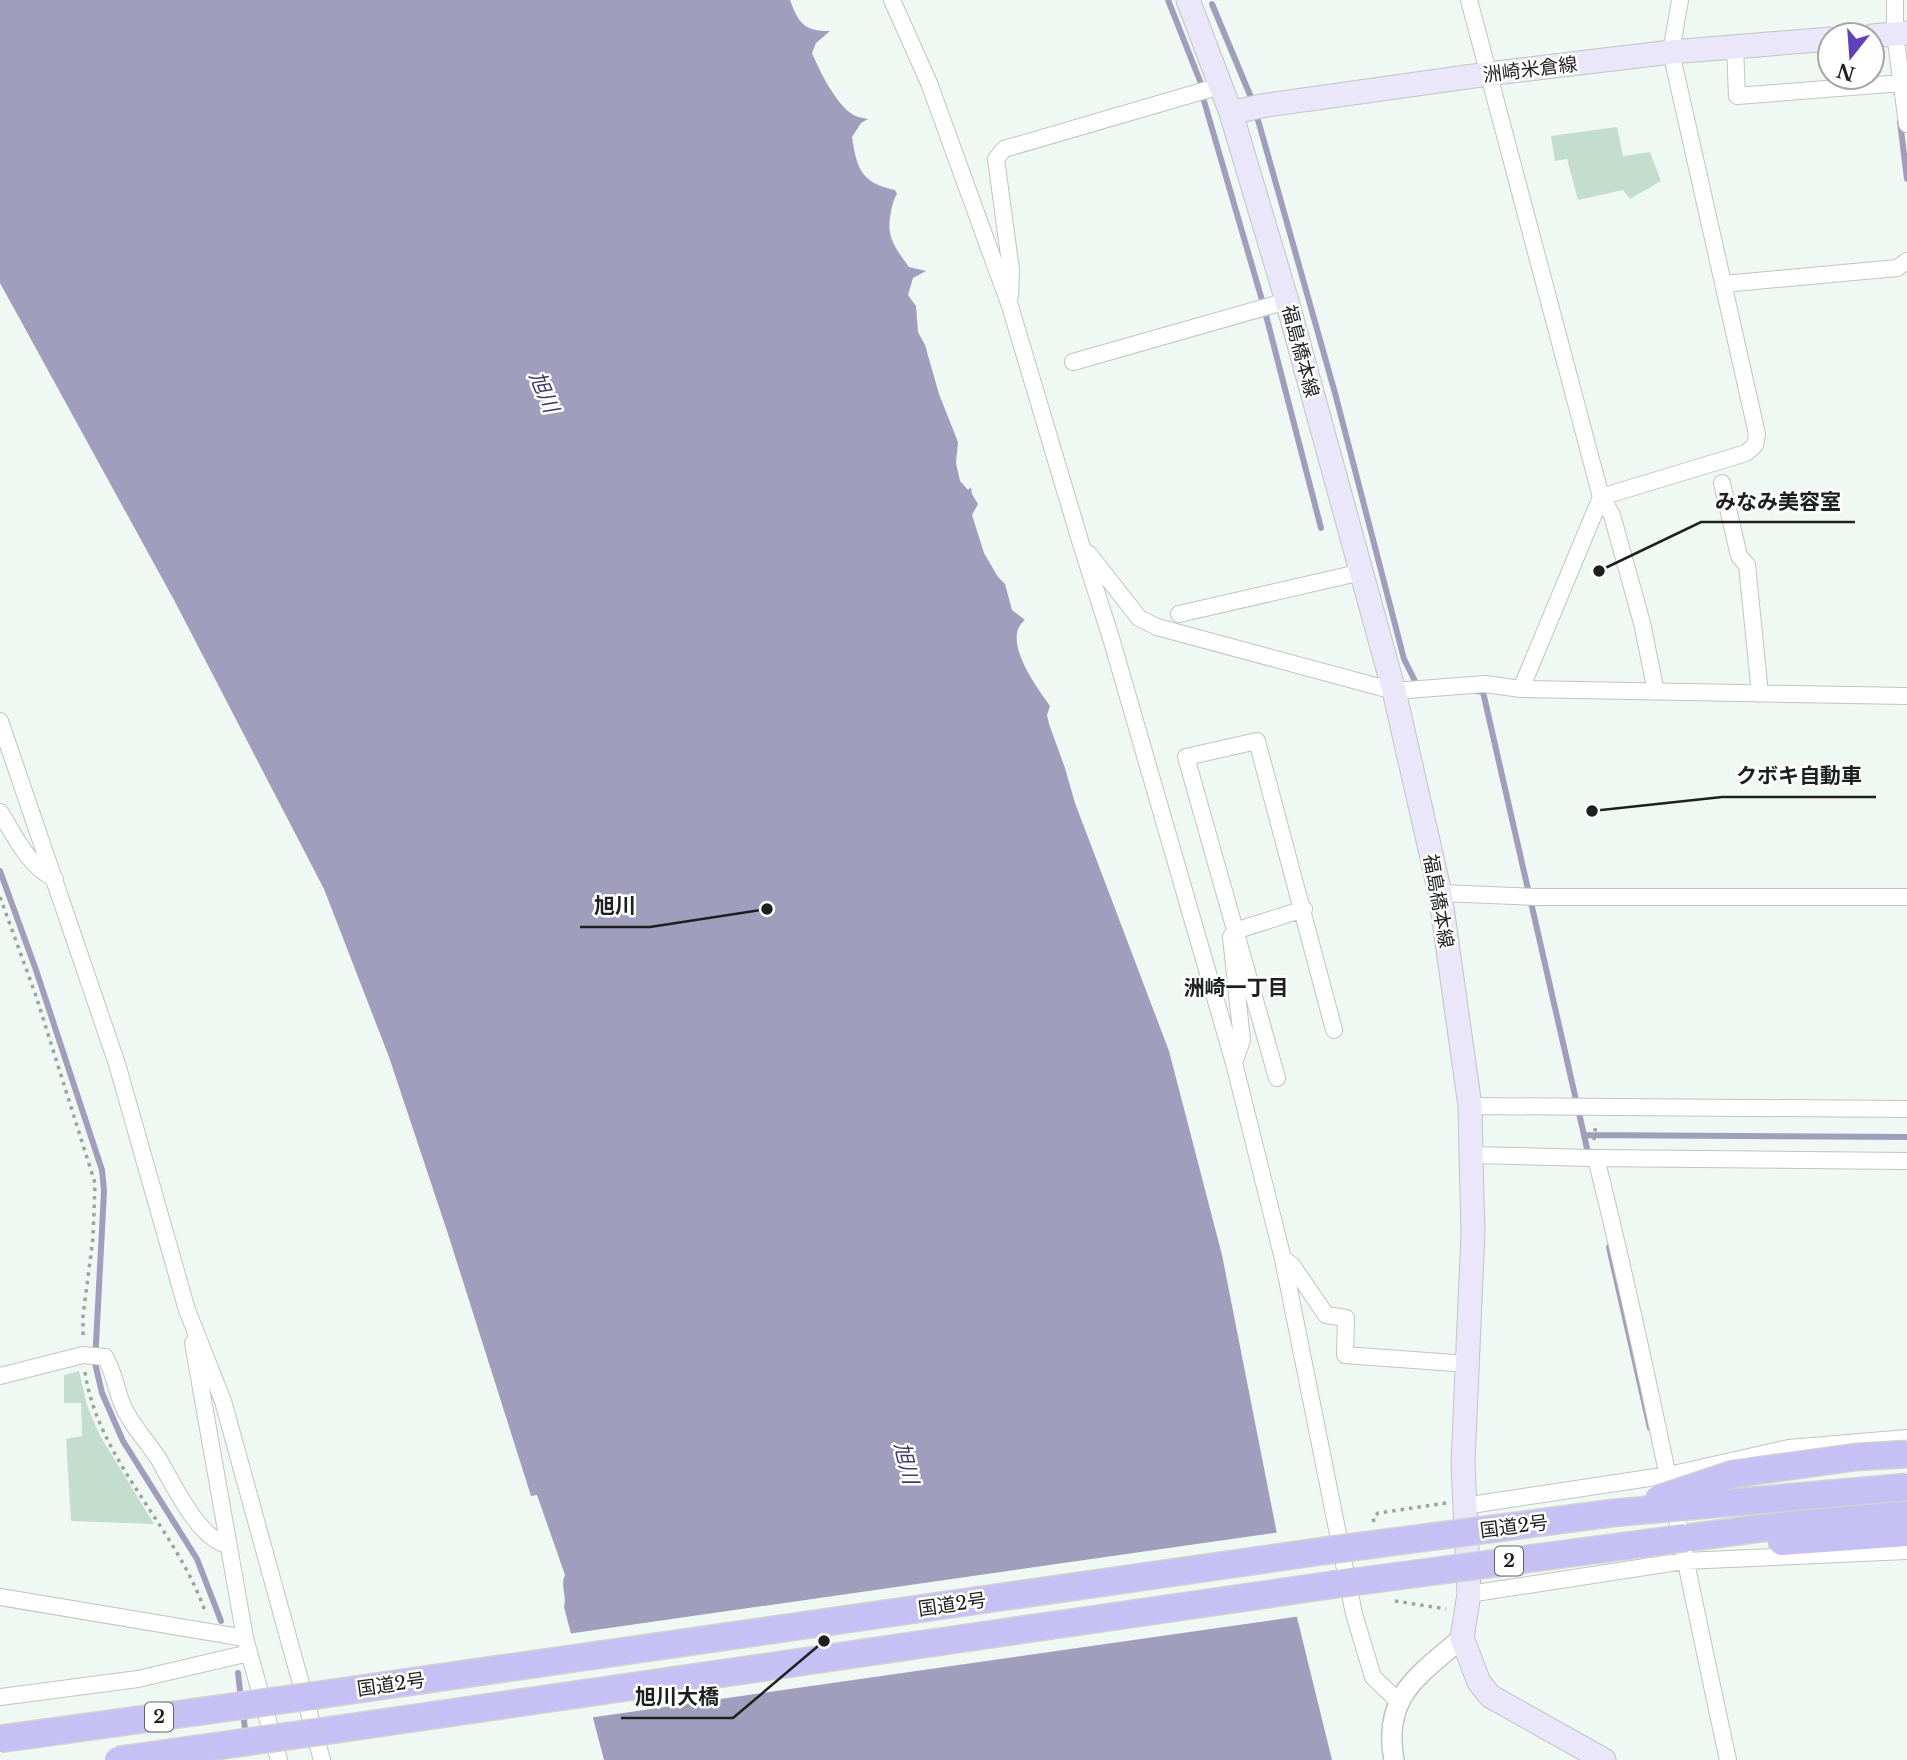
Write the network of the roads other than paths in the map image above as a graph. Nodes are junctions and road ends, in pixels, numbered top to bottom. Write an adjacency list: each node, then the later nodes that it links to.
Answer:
1 (892, 0): 18 (street)
2 (1188, 0): 12 (main road, 福島橋本線)
3 (1469, 0): 10 (street)
4 (1680, 0): 9 (street)
5 (1895, 0): 6 (street)
6 (1901, 33): 11 (street)
7 (1816, 40): 8 (main road, 洲崎米倉線)
8 (1735, 47): 9 (main road, 洲崎米倉線); 11 (street)
9 (1671, 52): 10 (main road, 洲崎米倉線); 16 (street)
10 (1488, 74): 13 (main road, 洲崎米倉線); 21 (street)
11 (1898, 84): 14 (street)
12 (1220, 86): 13 (main road, 福島橋本線); 18 (street)
13 (1231, 113): 17 (main road, 福島橋本線)
14 (1907, 124)
15 (1907, 261): 16 (street)
16 (1723, 284): 21 (street)
17 (1272, 305): 19 (street); 23 (main road, 福島橋本線)
18 (1010, 306): 22 (street)
19 (1073, 362)
20 (1722, 483): 28 (street)
21 (1601, 497): 26 (street); 27 (street)
22 (1080, 544): 25 (street); 38 (street)
23 (1362, 572): 24 (street); 25 (main road, 福島橋本線)
24 (1179, 614)
25 (1410, 689): 26 (street); 33 (main road, 福島橋本線)
26 (1521, 689): 27 (street)
27 (1656, 692): 28 (street)
28 (1760, 694): 29 (street)
29 (1907, 696)
30 (0, 721): 32 (street)
31 (0, 812): 32 (street)
32 (55, 878): 46 (street)
33 (1440, 893): 34 (street); 40 (main road, 福島橋本線)
34 (1907, 897)
35 (1304, 909): 36 (street); 36 (street); 37 (street)
36 (1235, 931): 38 (street); 39 (street)
37 (1334, 1030)
38 (1234, 1063): 45 (street)
39 (1277, 1078)
40 (1469, 1106): 41 (street); 43 (main road, 福島橋本線)
41 (1907, 1109)
42 (1592, 1154): 43 (street); 44 (street); 51 (street)
43 (1471, 1155): 47 (main road, 福島橋本線)
44 (1907, 1161)
45 (1283, 1259): 47 (street); 65 (street)
46 (187, 1310): 57 (street); 69 (street)
47 (1468, 1364): 53 (main road, 福島橋本線)
48 (0, 1376): 57 (street)
49 (1907, 1438): 51 (street)
50 (1907, 1454): 54 (highway, bridge)
51 (1669, 1475): 53 (street); 58 (street)
52 (1907, 1487): 54 (highway, 国道2号 / 2, bridge)
53 (1464, 1506): 60 (main road, 福島橋本線)
54 (1613, 1513): 66 (highway, 国道2号 / 2, bridge)
55 (1907, 1513): 58 (highway, 国道2号 / 2)
56 (1907, 1533): 58 (highway)
57 (228, 1545): 63 (street)
58 (1685, 1549): 59 (street); 60 (street); 67 (highway, 国道2号 / 2, bridge); 72 (street)
59 (1907, 1551)
60 (1469, 1594): 62 (main road, 福島橋本線)
61 (0, 1597): 63 (street)
62 (1462, 1638): 65 (street); 71 (main road)
63 (247, 1645): 64 (street); 68 (street)
64 (0, 1697)
65 (1398, 1701): 70 (street)
66 (0, 1739)
67 (118, 1760)
68 (279, 1760)
69 (323, 1760)
70 (1394, 1760)
71 (1604, 1760)
72 (1728, 1760)

